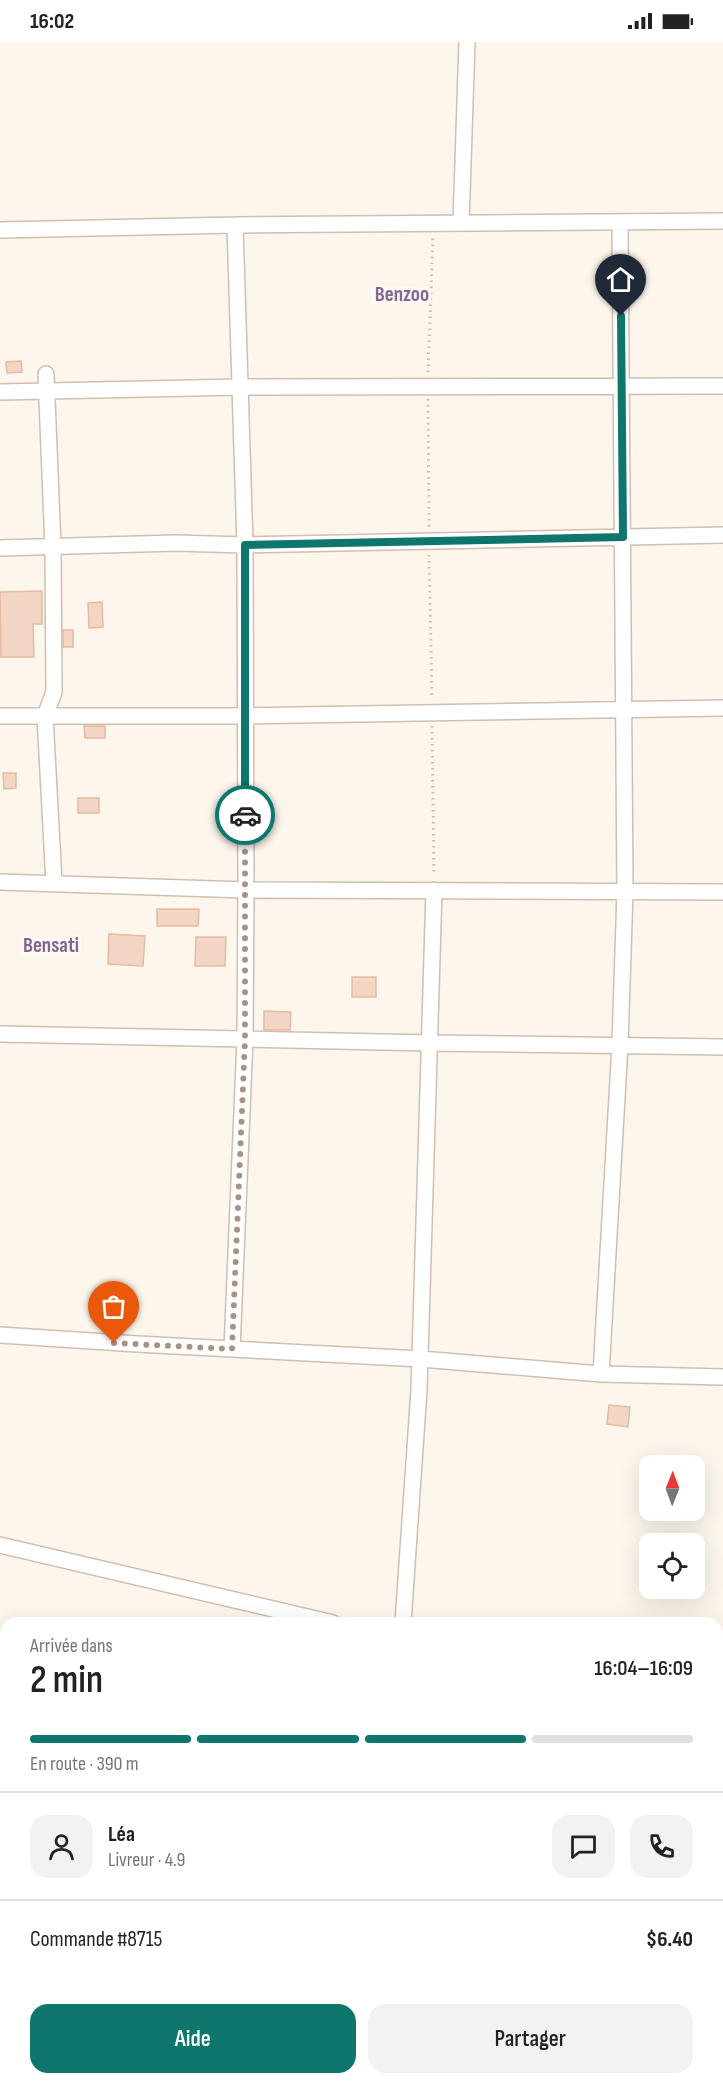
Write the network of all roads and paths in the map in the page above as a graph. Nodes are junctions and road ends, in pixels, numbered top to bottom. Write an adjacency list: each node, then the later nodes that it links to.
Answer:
1 (467, 42): 4 (street)
2 (723, 221): 3 (street)
3 (620, 222): 4 (street); 8 (street)
4 (461, 223): 5 (street)
5 (235, 225): 6 (street); 10 (street)
6 (0, 230)
7 (46, 374): 11 (street)
8 (622, 386): 9 (street); 10 (street); 14 (street)
9 (723, 386)
10 (240, 387): 11 (street); 15 (street)
11 (46, 390): 12 (street); 17 (street)
12 (0, 392)
13 (723, 535): 14 (street)
14 (623, 537): 15 (street); 19 (street)
15 (245, 545): 17 (street); 22 (street)
16 (0, 548): 17 (street)
17 (53, 548): 21 (street)
18 (723, 708): 19 (street)
19 (622, 710): 22 (street); 27 (street)
20 (0, 716): 21 (street)
21 (45, 716): 22 (street); 24 (street)
22 (244, 716): 25 (street)
23 (0, 882): 24 (street)
24 (54, 883): 25 (street)
25 (246, 890): 26 (street); 30 (street)
26 (434, 890): 27 (street); 31 (street)
27 (625, 891): 28 (street); 32 (street)
28 (723, 892)
29 (0, 1034): 30 (street)
30 (245, 1039): 31 (street); 35 (street)
31 (429, 1043): 32 (street); 36 (street)
32 (620, 1046): 33 (street); 37 (street)
33 (723, 1047)
34 (0, 1335): 35 (street)
35 (232, 1349): 36 (street)
36 (420, 1359): 37 (street); 41 (street)
37 (602, 1374): 38 (street)
38 (723, 1377)
39 (0, 1545): 40 (street)
40 (307, 1617)
41 (403, 1617)

